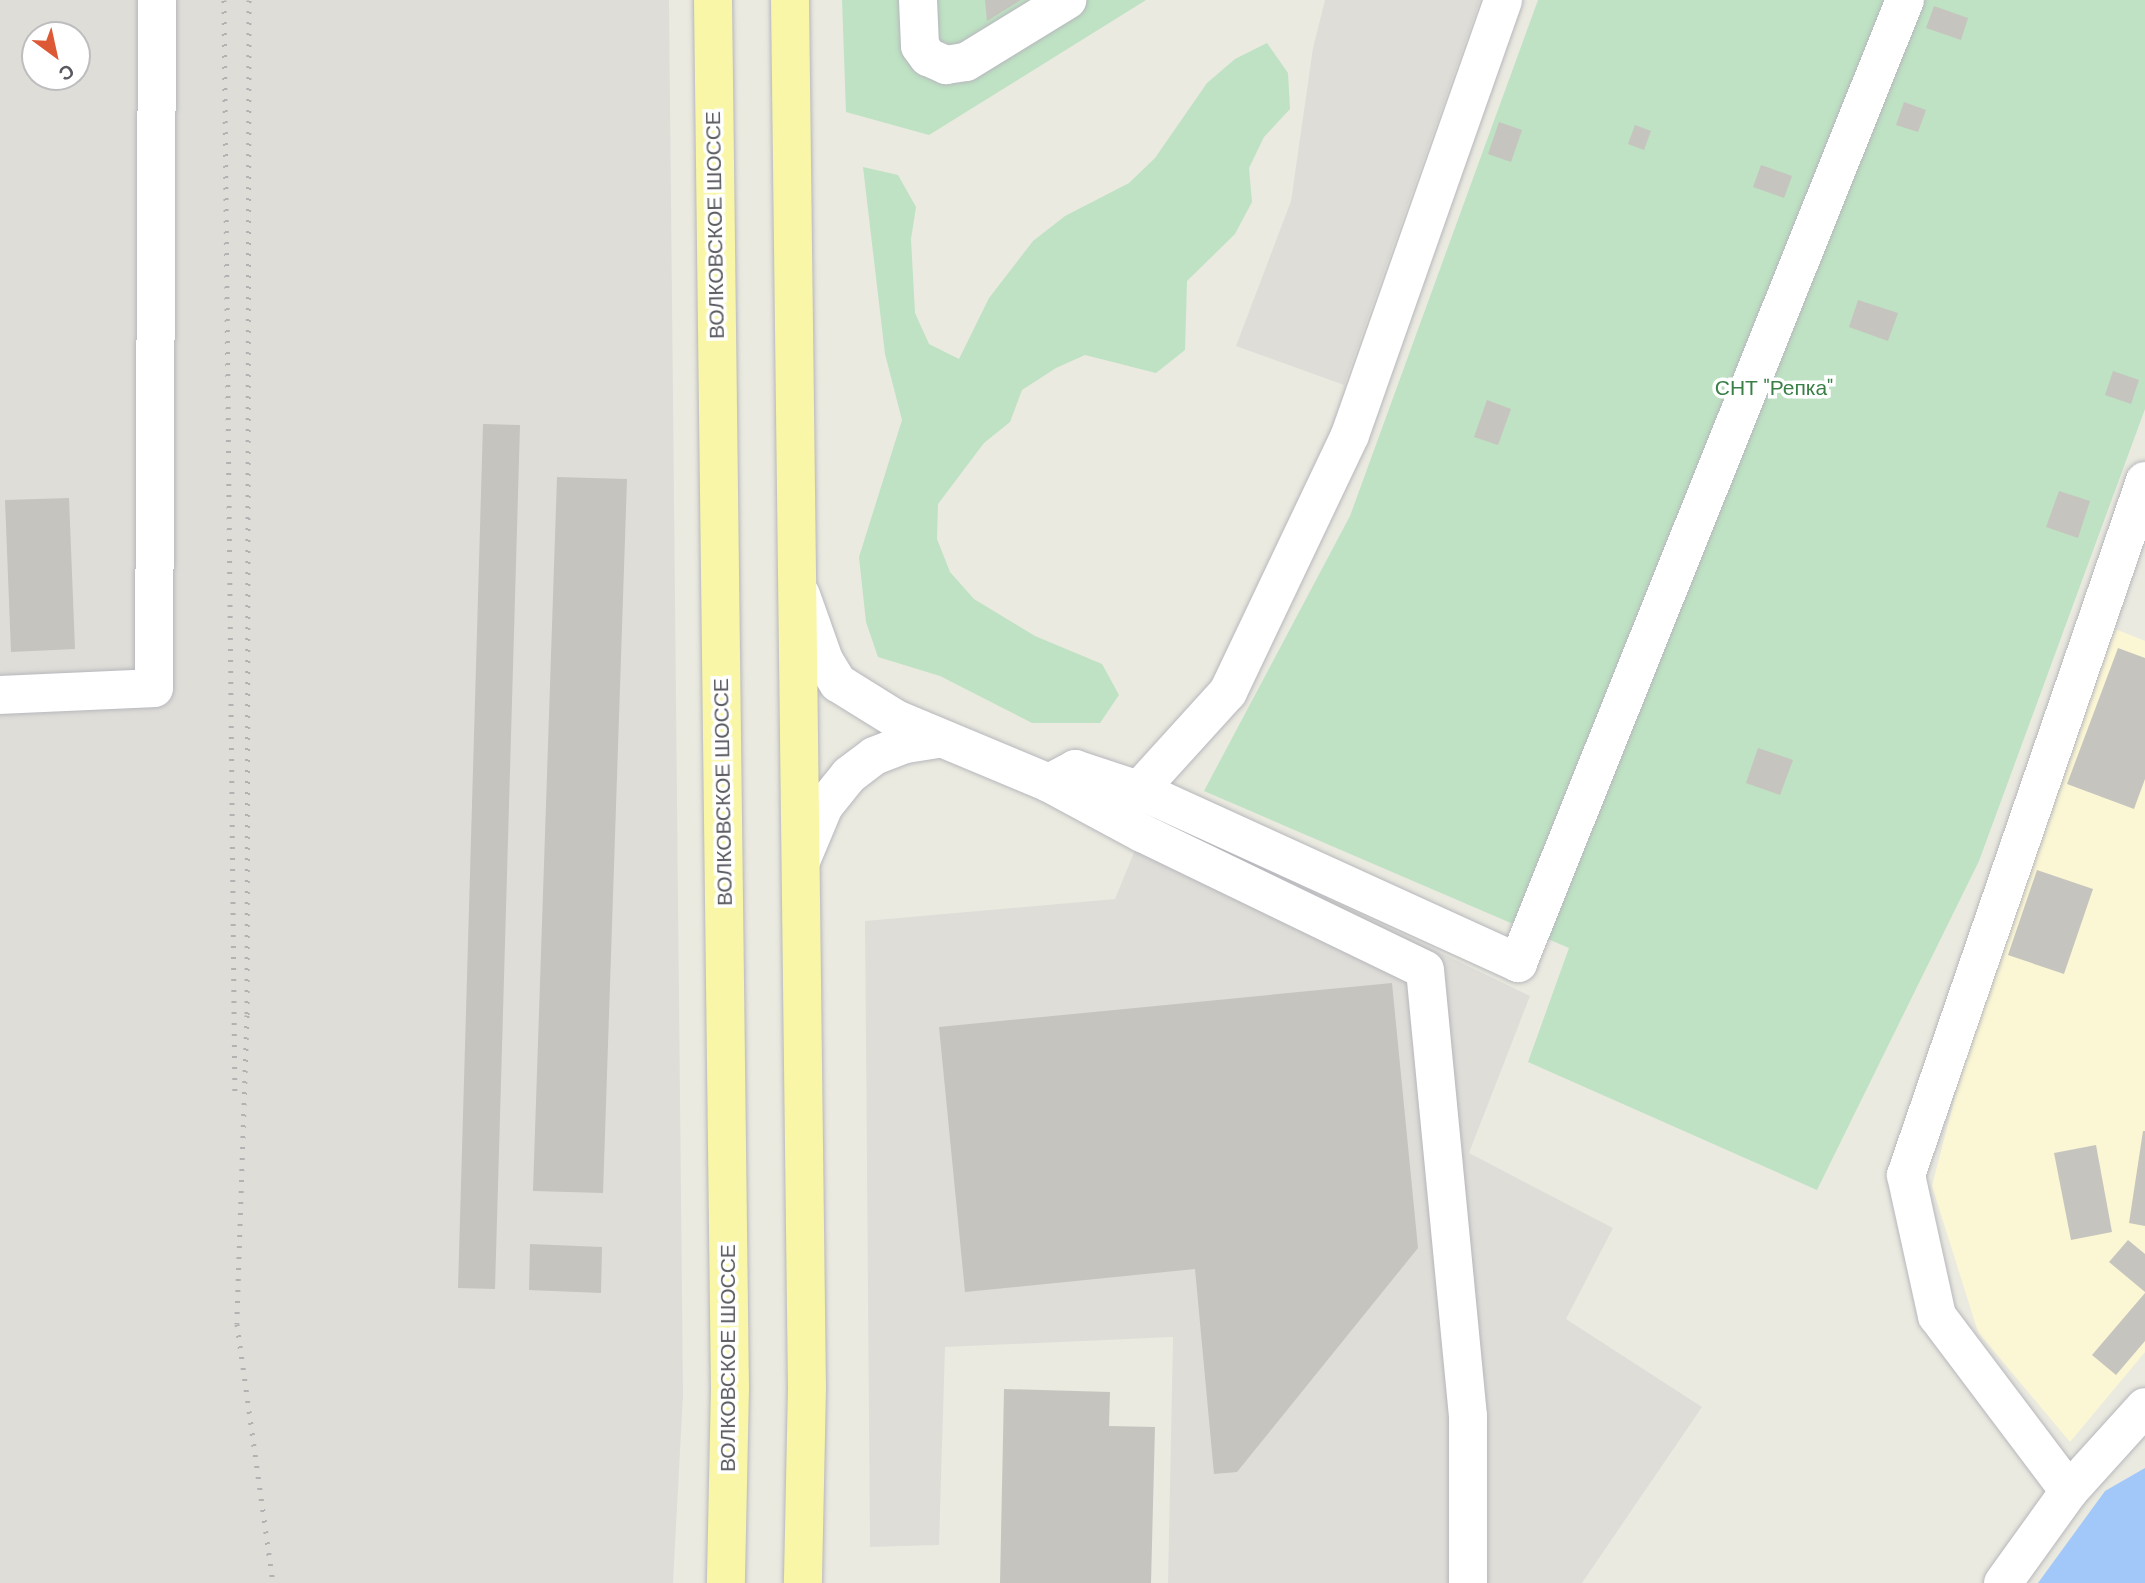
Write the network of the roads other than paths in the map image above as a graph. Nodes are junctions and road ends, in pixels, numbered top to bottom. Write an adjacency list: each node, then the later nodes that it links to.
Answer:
1 (157, 0): 10 (street)
2 (713, 0): 17 (main road, ВОЛКОВСКОЕ ШОССЕ)
3 (790, 0): 9 (main road)
4 (918, 0): 5 (street)
5 (1067, 0)
6 (1503, 0): 13 (street)
7 (1905, 0): 13 (street)
8 (2145, 481): 16 (street)
9 (797, 585): 11 (street); 14 (main road)
10 (0, 695)
11 (938, 739): 12 (street); 14 (street)
12 (1049, 783): 13 (street); 19 (street)
13 (1139, 789)
14 (800, 861): 18 (main road)
15 (2145, 1407): 16 (street)
16 (2069, 1491): 20 (street)
17 (726, 1583)
18 (803, 1583)
19 (1468, 1583)
20 (2003, 1583)

